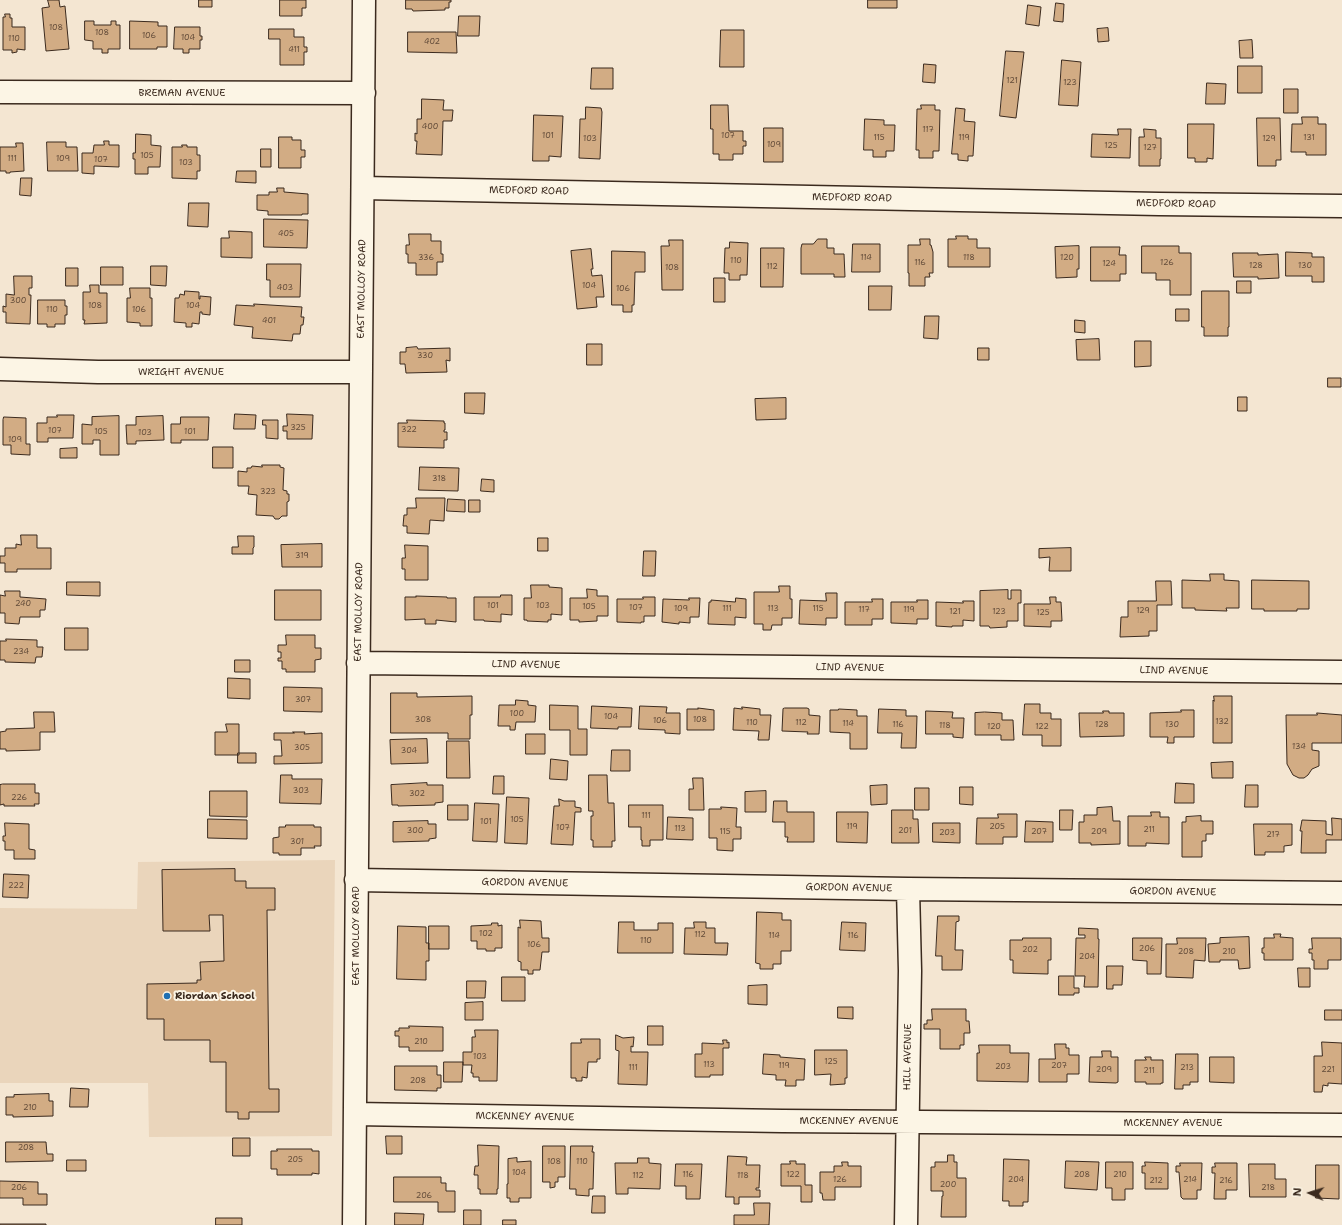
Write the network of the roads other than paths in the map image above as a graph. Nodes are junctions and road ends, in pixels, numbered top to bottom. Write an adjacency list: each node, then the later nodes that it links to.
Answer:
1 (364, 0): 3 (street, EAST MOLLOY ROAD)
2 (0, 92): 3 (street, BREMAN AVENUE)
3 (364, 94): 4 (street, EAST MOLLOY ROAD)
4 (363, 188): 5 (street, MEDFORD ROAD); 7 (street, EAST MOLLOY ROAD)
5 (1342, 206)
6 (0, 369): 7 (street, WRIGHT AVENUE)
7 (361, 372): 8 (street, EAST MOLLOY ROAD)
8 (358, 663): 9 (street, LIND AVENUE); 10 (street, EAST MOLLOY ROAD)
9 (1342, 672)
10 (356, 880): 11 (street, GORDON AVENUE); 13 (street, EAST MOLLOY ROAD)
11 (908, 890): 12 (street, GORDON AVENUE); 14 (street, HILL AVENUE)
12 (1342, 893)
13 (355, 1114): 14 (street, MCKENNEY AVENUE); 16 (street, EAST MOLLOY ROAD)
14 (907, 1121): 15 (street, MCKENNEY AVENUE); 17 (street, HILL AVENUE)
15 (1342, 1125)
16 (354, 1225)
17 (906, 1225)

